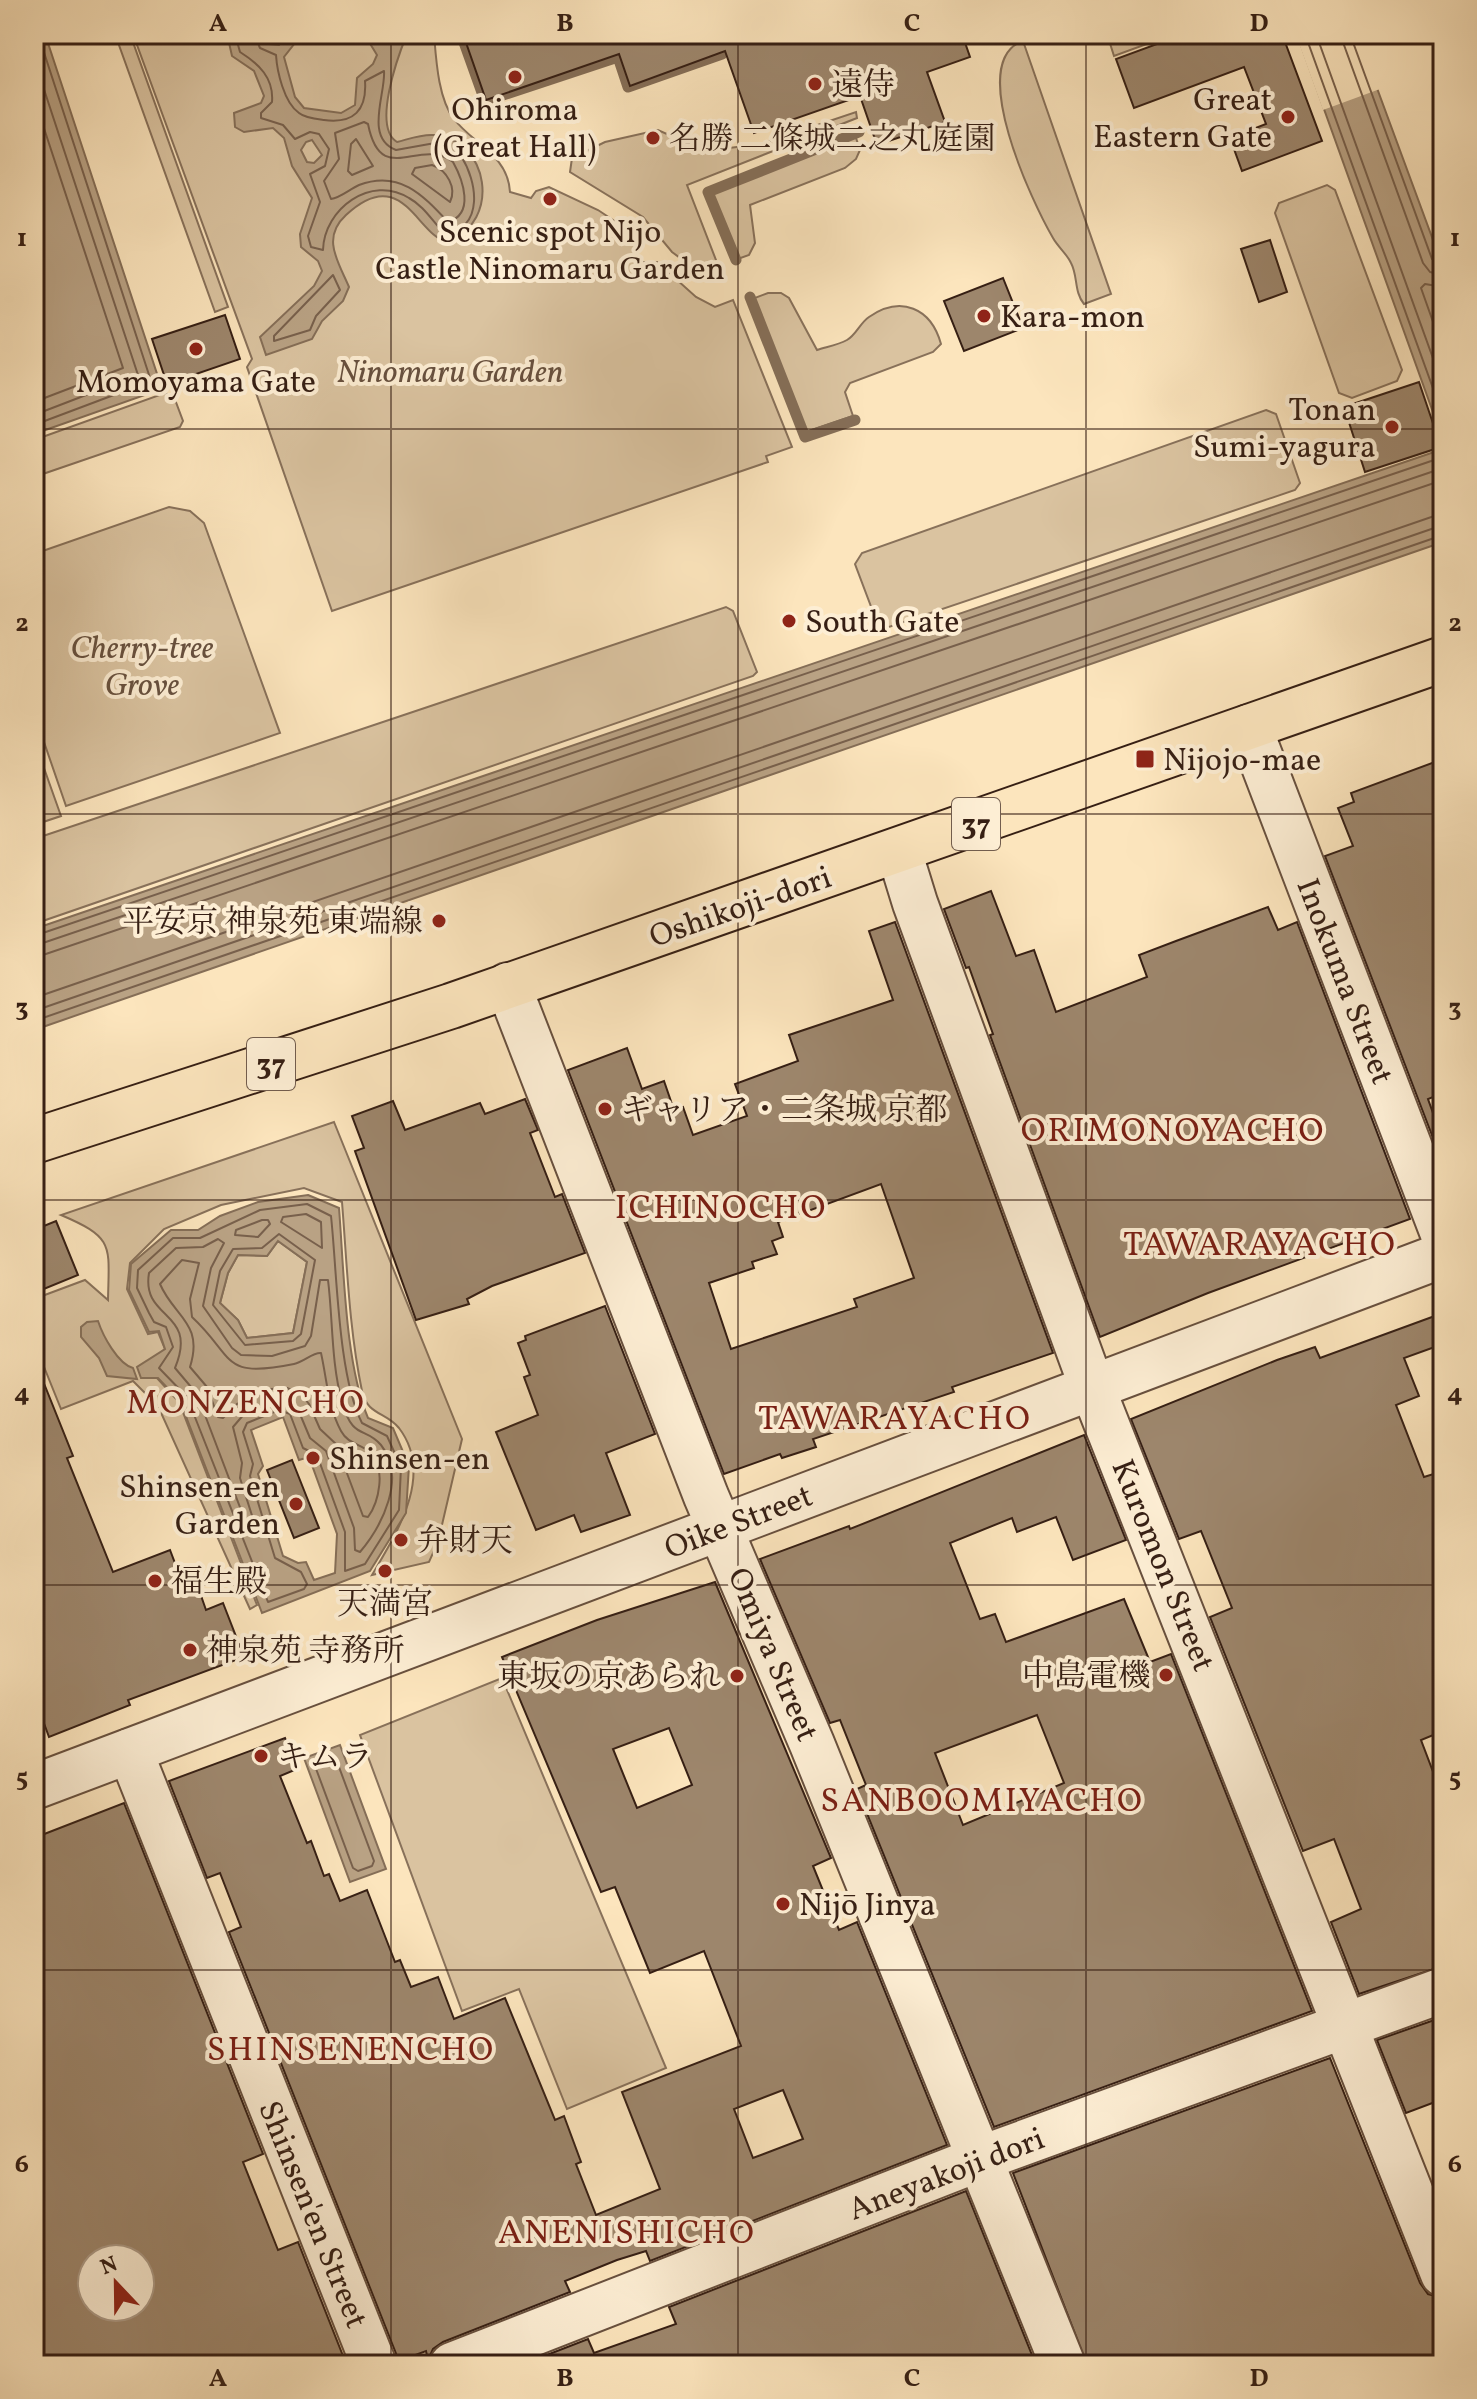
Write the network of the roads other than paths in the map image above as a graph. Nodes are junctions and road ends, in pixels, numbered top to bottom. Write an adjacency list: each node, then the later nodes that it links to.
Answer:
1 (1443, 659): 2 (main road, Oshikoji-dori / 37)
2 (1249, 727): 3 (main road, Oshikoji-dori / 37); 6 (street, Inokuma Street)
3 (899, 851): 4 (main road, Oshikoji-dori / 37); 8 (street, Kuromon Street)
4 (508, 985): 5 (main road, Oshikoji-dori / 37); 9 (street, Omiya Street)
5 (34, 1141)
6 (1443, 1234)
7 (1443, 1255): 8 (street, Oike Street)
8 (1092, 1387): 9 (street, Oike Street); 13 (street, Kuromon Street)
9 (721, 1527): 10 (street, Oike Street); 14 (street, Omiya Street)
10 (130, 1751): 11 (street, Oike Street); 16 (street, Shinsen'en Street)
11 (34, 1787)
12 (1443, 1990): 13 (street, Aneyakoji dori)
13 (1347, 2024): 14 (street, Aneyakoji dori); 15 (street, Kuromon Street)
14 (979, 2159): 17 (street, Aneyakoji dori); 18 (street, Omiya Street)
15 (1443, 2274)
16 (374, 2365)
17 (452, 2365)
18 (1063, 2365)

